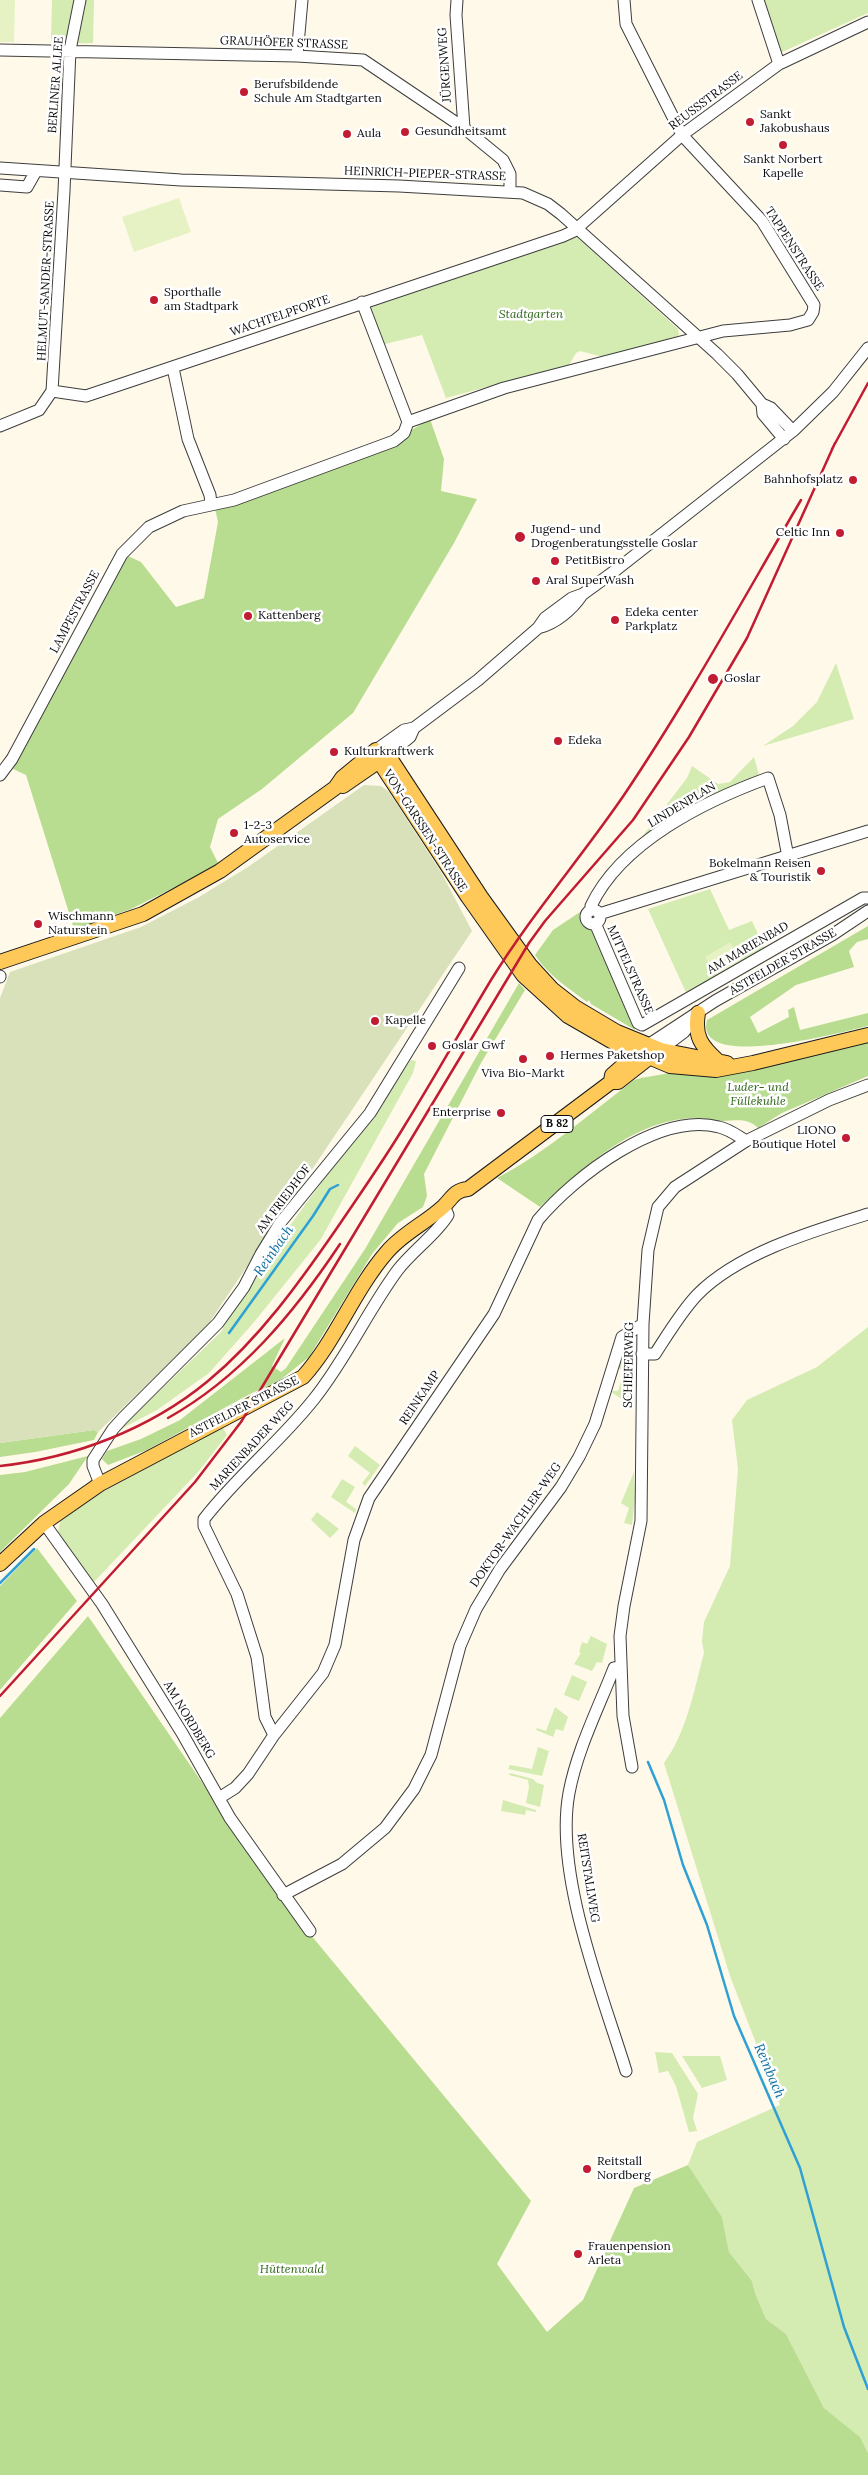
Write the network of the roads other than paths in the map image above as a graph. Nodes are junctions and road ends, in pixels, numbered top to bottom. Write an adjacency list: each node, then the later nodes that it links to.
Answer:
1 (80, 0): 8 (street, BERLINER ALLEE)
2 (302, 0): 9 (street)
3 (457, 0): 11 (street, JÜRGENWEG)
4 (624, 0): 12 (street, TAPPENSTRASSE)
5 (758, 0): 10 (street)
6 (868, 22): 10 (street, REUSSSTRASSE)
7 (0, 50): 8 (street, GRAUHÖFER STRASSE)
8 (70, 50): 9 (street, GRAUHÖFER STRASSE); 15 (street, BERLINER ALLEE)
9 (297, 56): 11 (street, GRAUHÖFER STRASSE)
10 (779, 64): 12 (street, REUSSSTRASSE)
11 (464, 128): 17 (street, GRAUHÖFER STRASSE)
12 (682, 135): 18 (street, REUSSSTRASSE); 20 (street, TAPPENSTRASSE)
13 (0, 168): 14 (street, HEINRICH-PIEPER-STRASSE)
14 (36, 170): 15 (street, HEINRICH-PIEPER-STRASSE); 16 (street)
15 (65, 173): 17 (street, HEINRICH-PIEPER-STRASSE); 23 (street, HELMUT-SANDER-STRASSE)
16 (0, 185)
17 (510, 190): 18 (street, HEINRICH-PIEPER-STRASSE)
18 (577, 228): 19 (street, WACHTELPFORTE); 20 (street, HEINRICH-PIEPER-STRASSE)
19 (362, 302): 22 (street, WACHTELPFORTE); 25 (street)
20 (698, 338): 24 (street, HEINRICH-PIEPER-STRASSE); 25 (street)
21 (868, 348): 27 (street)
22 (173, 368): 23 (street, WACHTELPFORTE); 29 (street)
23 (52, 391): 26 (street)
24 (762, 404): 27 (street, HEINRICH-PIEPER-STRASSE); 28 (street, HEINRICH-PIEPER-STRASSE)
25 (408, 422): 29 (street)
26 (0, 426)
27 (794, 431): 28 (street)
28 (784, 439): 30 (street)
29 (211, 504): 31 (street, LAMPESTRASSE)
30 (381, 756): 37 (main road); 42 (main road, VON-GARSSEN-STRASSE)
31 (0, 775)
32 (868, 831): 33 (street)
33 (788, 857): 36 (street); 36 (street, LINDENPLAN)
34 (868, 898): 40 (street, AM MARIENBAD)
35 (868, 911): 39 (street, ASTFELDER STRASSE)
36 (595, 916): 40 (street, MITTELSTRASSE)
37 (0, 962)
38 (459, 968): 51 (street, AM FRIEDHOF)
39 (698, 1013): 42 (street, ASTFELDER STRASSE); 43 (main road)
40 (642, 1025)
41 (868, 1035): 44 (main road, VON-GARSSEN-STRASSE)
42 (649, 1051): 43 (main road, VON-GARSSEN-STRASSE); 44 (main road, VON-GARSSEN-STRASSE); 47 (main road, ASTFELDER STRASSE / B 82)
43 (718, 1061): 44 (main road, VON-GARSSEN-STRASSE)
44 (737, 1065)
45 (868, 1085): 46 (street, SCHIEFERWEG)
46 (746, 1141): 49 (street, SCHIEFERWEG); 55 (street, REINKAMP)
47 (444, 1206): 51 (main road, ASTFELDER STRASSE / B 82); 55 (street, MARIENBADER WEG)
48 (868, 1214): 50 (street)
49 (643, 1324): 50 (street, SCHIEFERWEG); 58 (street, DOKTOR-WACHLER-WEG)
50 (642, 1354): 54 (street, SCHIEFERWEG)
51 (100, 1484): 52 (main road, ASTFELDER STRASSE / B 82)
52 (44, 1523): 53 (main road, ASTFELDER STRASSE / B 82); 57 (street, AM NORDBERG)
53 (0, 1564)
54 (620, 1667): 56 (street, SCHIEFERWEG); 60 (street, REITSTALLWEG)
55 (274, 1735): 57 (street, REINKAMP)
56 (632, 1767)
57 (219, 1798): 58 (street, AM NORDBERG)
58 (283, 1895): 59 (street, AM NORDBERG)
59 (310, 1931)
60 (626, 2071)

